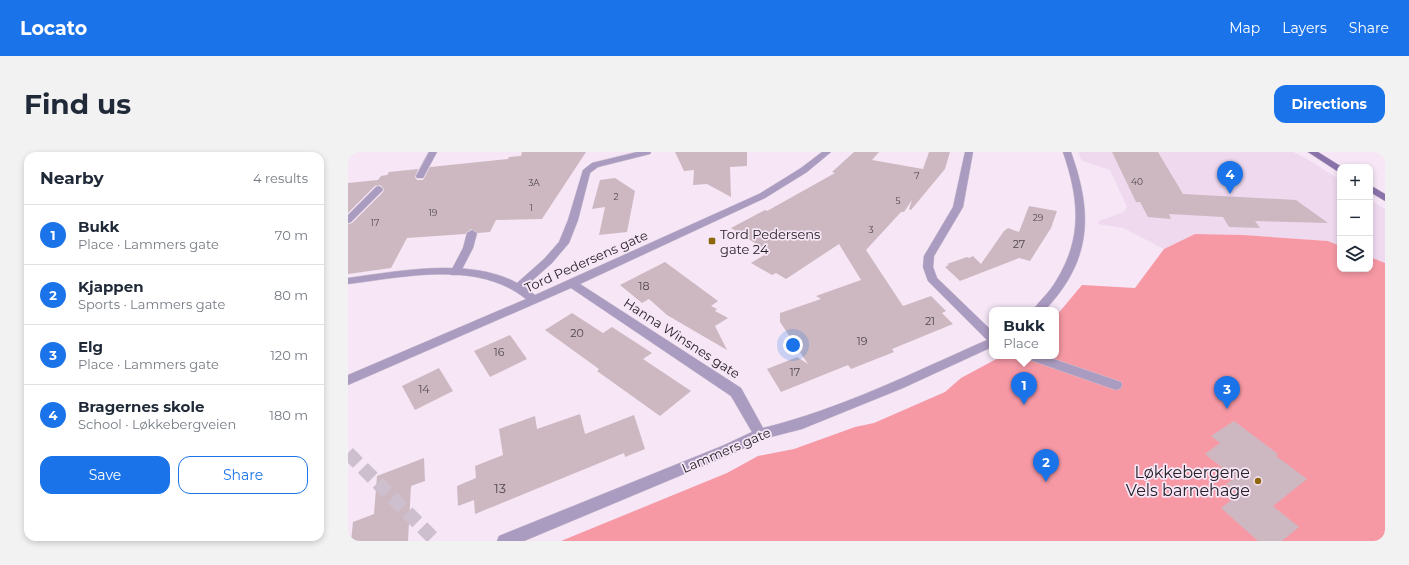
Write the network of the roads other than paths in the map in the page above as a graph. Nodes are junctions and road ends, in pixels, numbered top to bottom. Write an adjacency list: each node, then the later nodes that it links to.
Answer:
1 (433, 152): 8 (street)
2 (648, 152): 17 (street)
3 (826, 152): 16 (street, Tord Pedersens gate)
4 (969, 152): 20 (street)
5 (1067, 152): 19 (street)
6 (1312, 152): 7 (main road)
7 (1337, 167)
8 (420, 176)
9 (379, 189): 12 (street)
10 (1373, 190): 11 (main road)
11 (1384, 198)
12 (348, 220)
13 (472, 233): 14 (street)
14 (455, 273): 15 (street); 17 (street)
15 (348, 281)
16 (572, 283): 18 (street, Tord Pedersens gate); 25 (street, Hanna Winsnes gate)
17 (519, 287): 18 (street)
18 (534, 300): 23 (street, Tord Pedersens gate)
19 (1041, 307)
20 (989, 335)
21 (989, 343): 25 (street, Lammers gate)
22 (1040, 359): 24 (street)
23 (348, 380)
24 (1116, 384)
25 (760, 434): 26 (street, Lammers gate)
26 (505, 541)

